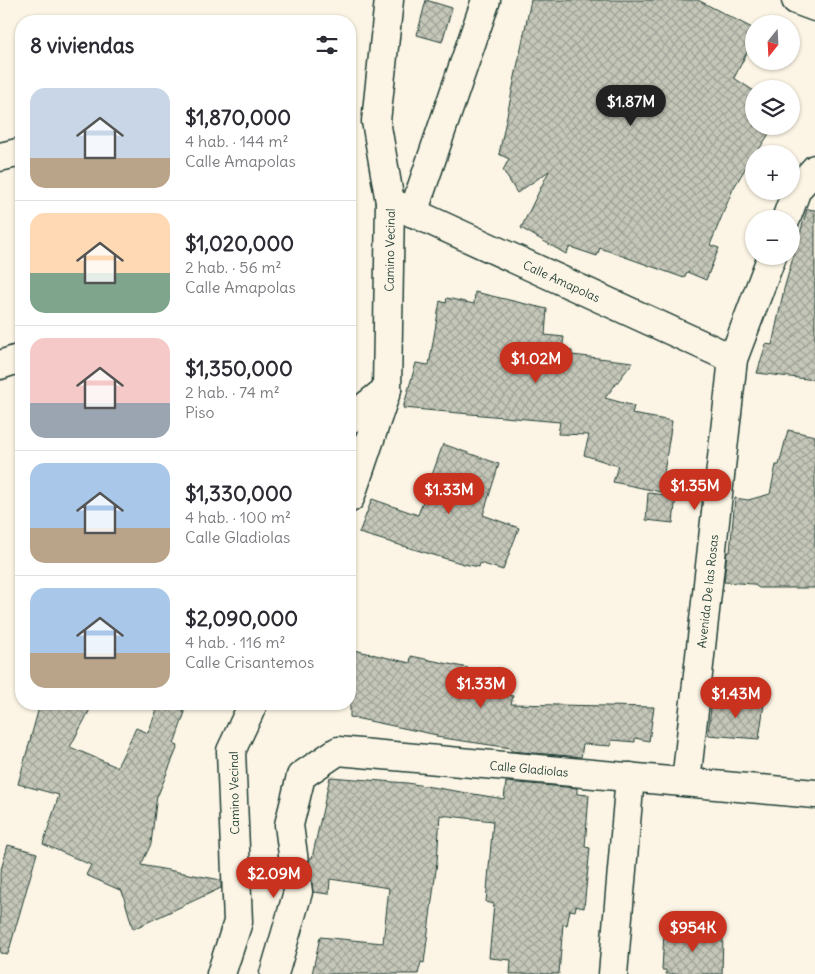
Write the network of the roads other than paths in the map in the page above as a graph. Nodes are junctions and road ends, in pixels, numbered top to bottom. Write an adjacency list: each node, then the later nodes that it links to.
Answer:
1 (389, 0): 8 (street, Camino Vecinal)
2 (486, 0): 8 (street)
3 (796, 0): 4 (street)
4 (815, 7)
5 (15, 153): 6 (street)
6 (0, 157)
7 (815, 169): 9 (street)
8 (402, 207): 11 (street, Calle Amapolas); 14 (street, Camino Vecinal)
9 (789, 210)
10 (769, 265): 11 (street, Avenida De las Rosas)
11 (732, 359): 19 (street, Avenida De las Rosas)
12 (15, 360): 13 (street)
13 (0, 365)
14 (387, 389): 15 (street); 16 (street, Camino Vecinal)
15 (356, 414)
16 (356, 480)
17 (250, 710): 21 (street, Camino Vecinal)
18 (630, 777): 19 (street, Calle Gladiolas); 22 (street, Calle Gladiolas); 23 (street)
19 (686, 782): 20 (street, Calle Gladiolas)
20 (815, 794)
21 (220, 974)
22 (274, 974)
23 (613, 974)

